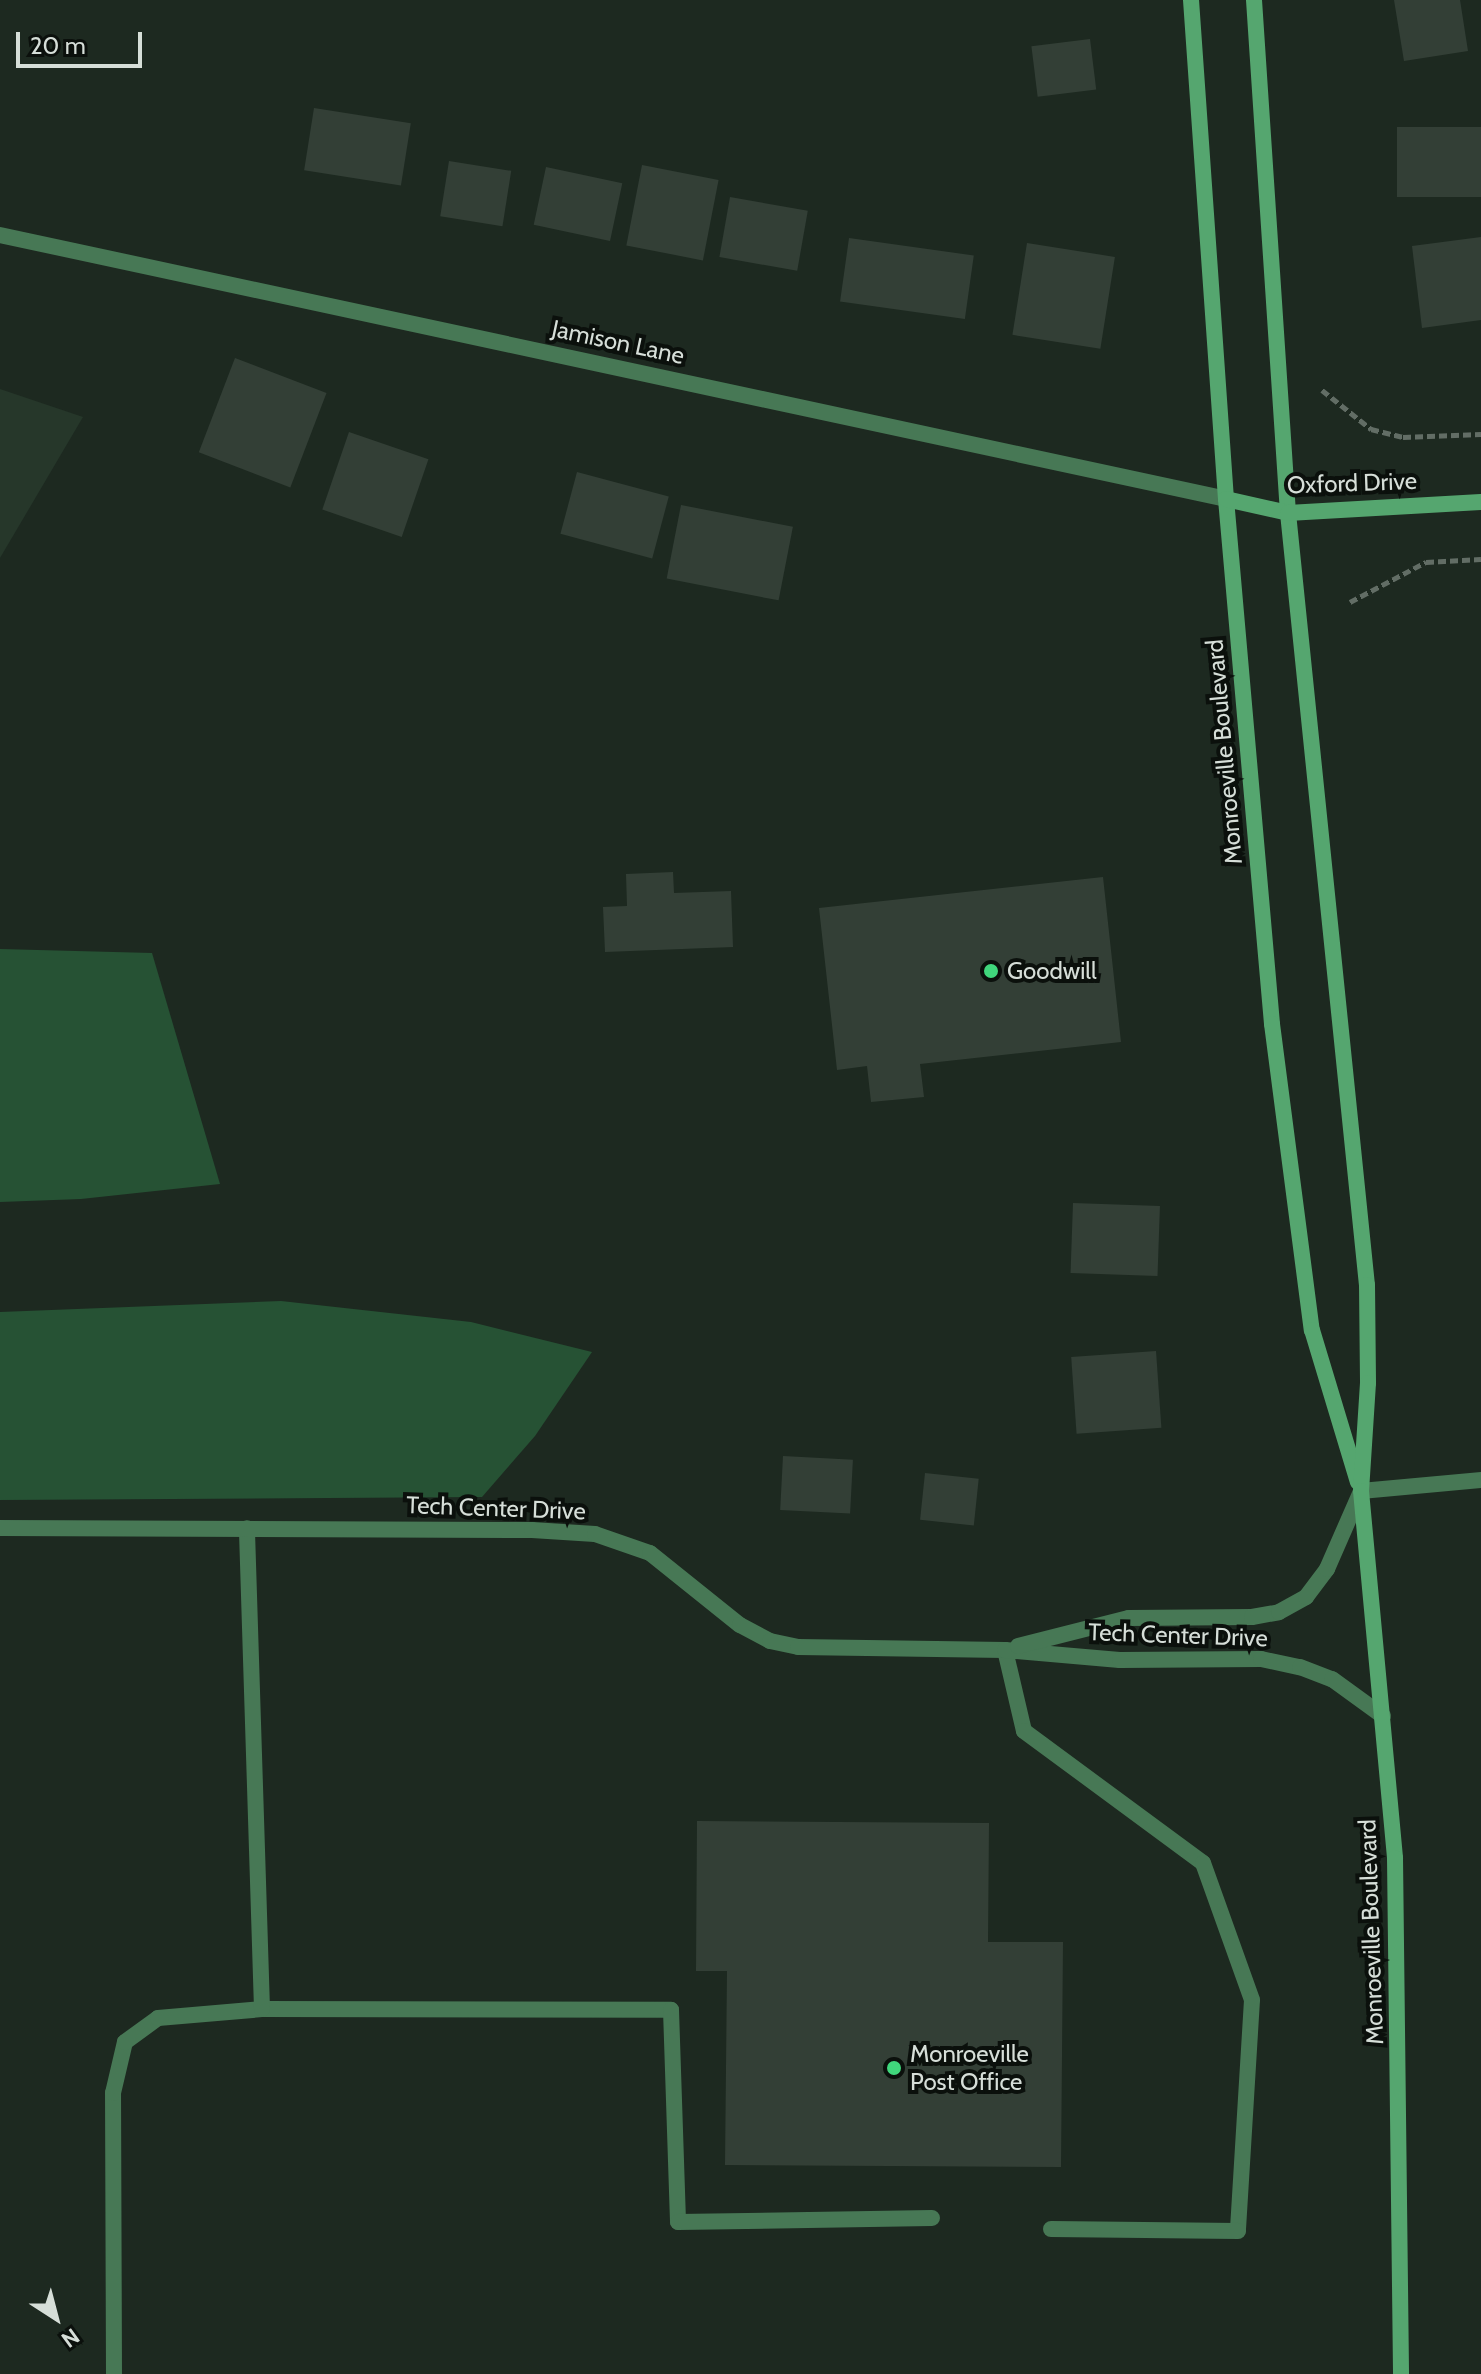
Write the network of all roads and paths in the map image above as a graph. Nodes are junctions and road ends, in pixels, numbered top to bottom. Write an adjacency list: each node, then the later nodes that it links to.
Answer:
1 (1191, 0): 6 (main road, Monroeville Boulevard)
2 (1254, 0): 8 (main road, Monroeville Boulevard)
3 (0, 235): 6 (street, Jamison Lane)
4 (1322, 390): 5 (path)
5 (1481, 434)
6 (1226, 499): 8 (main road, Oxford Drive); 12 (main road, Monroeville Boulevard)
7 (1481, 502): 8 (main road, Oxford Drive)
8 (1288, 513): 12 (main road, Monroeville Boulevard)
9 (1481, 559): 10 (path)
10 (1350, 602)
11 (1481, 1480): 12 (street)
12 (1361, 1491): 15 (street, Tech Center Drive); 16 (main road, Monroeville Boulevard)
13 (0, 1528): 14 (street, Tech Center Drive)
14 (247, 1528): 15 (street, Tech Center Drive); 17 (street)
15 (1005, 1650): 16 (street, Tech Center Drive); 19 (street)
16 (1383, 1716): 21 (main road, Monroeville Boulevard)
17 (262, 2009): 18 (street); 20 (street)
18 (932, 2218)
19 (1051, 2229)
20 (114, 2374)
21 (1401, 2374)

